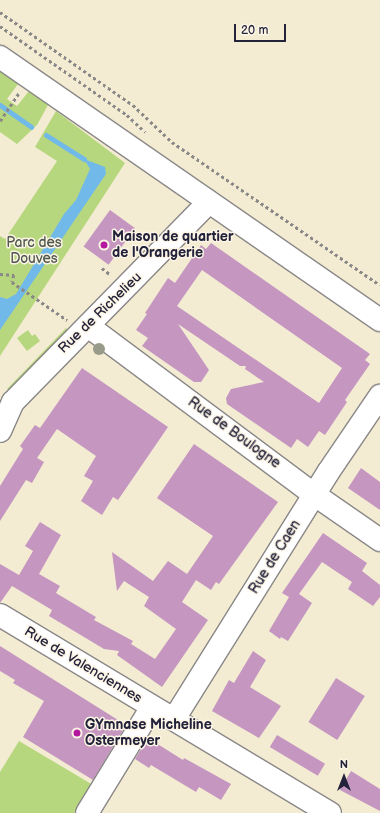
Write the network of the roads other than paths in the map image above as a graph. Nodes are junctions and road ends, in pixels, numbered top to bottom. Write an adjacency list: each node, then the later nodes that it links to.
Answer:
1 (0, 56): 2 (street)
2 (209, 202): 3 (street); 4 (street, Rue de Richelieu)
3 (380, 320)
4 (81, 325): 6 (street, Rue de Richelieu); 7 (street, Rue de Boulogne)
5 (380, 396): 7 (street, Rue de Caen)
6 (0, 431)
7 (315, 495): 8 (street, Rue de Boulogne); 11 (street, Rue de Caen)
8 (380, 540)
9 (0, 616): 10 (street, Rue de Valenciennes)
10 (152, 707): 11 (street, Rue de Valenciennes); 12 (street)
11 (174, 719): 13 (street, Rue de Valenciennes)
12 (87, 813)
13 (330, 813)

